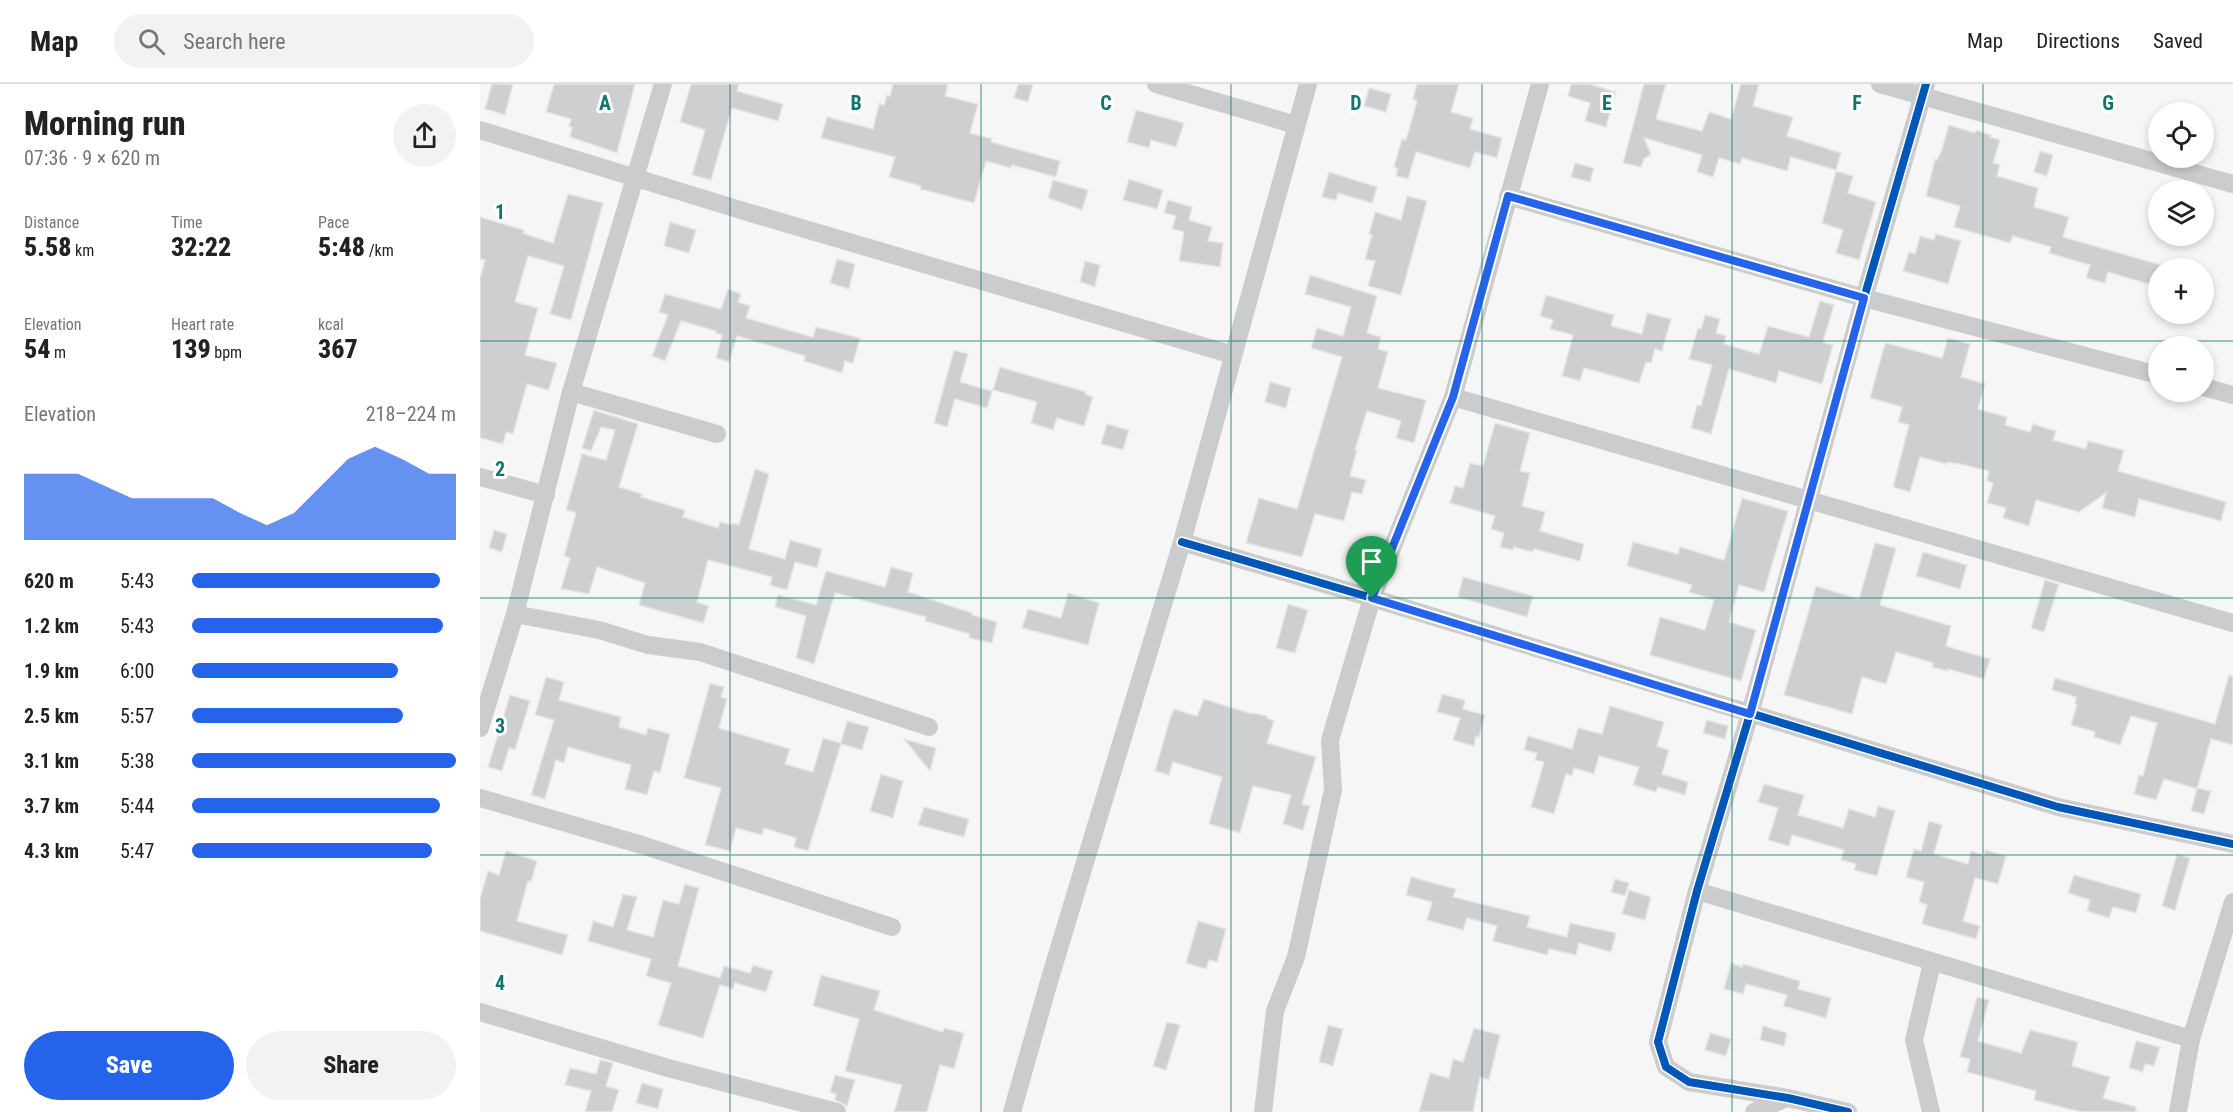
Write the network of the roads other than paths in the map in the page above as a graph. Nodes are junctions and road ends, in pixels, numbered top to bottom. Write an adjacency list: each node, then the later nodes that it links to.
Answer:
1 (663, 84): 9 (street)
2 (1156, 84): 7 (street)
3 (1308, 84): 7 (street)
4 (1540, 84): 11 (street)
5 (1880, 84): 6 (street)
6 (1924, 90): 10 (street); 12 (street)
7 (1296, 124): 13 (street)
8 (480, 130): 9 (street)
9 (636, 178): 13 (street); 16 (street)
10 (2233, 184)
11 (1508, 196): 12 (street); 18 (street)
12 (1864, 298): 14 (street); 22 (street)
13 (1233, 355): 23 (street)
14 (2148, 372)
15 (2214, 389): 17 (street)
16 (571, 392): 19 (street); 21 (street)
17 (2233, 394)
18 (1453, 397): 22 (street); 24 (street)
19 (717, 434)
20 (480, 477): 21 (street)
21 (546, 495): 25 (street)
22 (1808, 500): 26 (street); 27 (street)
23 (1182, 542): 24 (street); 40 (street)
24 (1372, 598): 27 (street); 41 (street)
25 (515, 614): 28 (street); 29 (street)
26 (2233, 623)
27 (1750, 714): 31 (street); 32 (street)
28 (929, 727)
29 (480, 728)
30 (480, 798): 34 (street)
31 (2233, 844)
32 (1697, 891): 35 (street); 38 (street)
33 (2233, 902): 37 (street)
34 (892, 927)
35 (1932, 963): 37 (street); 44 (street)
36 (480, 1012): 39 (street)
37 (2191, 1039): 45 (street)
38 (1788, 1098): 42 (street); 43 (street)
39 (837, 1112)
40 (1012, 1112)
41 (1263, 1112)
42 (1754, 1112)
43 (1848, 1112)
44 (1931, 1112)
45 (2178, 1112)

